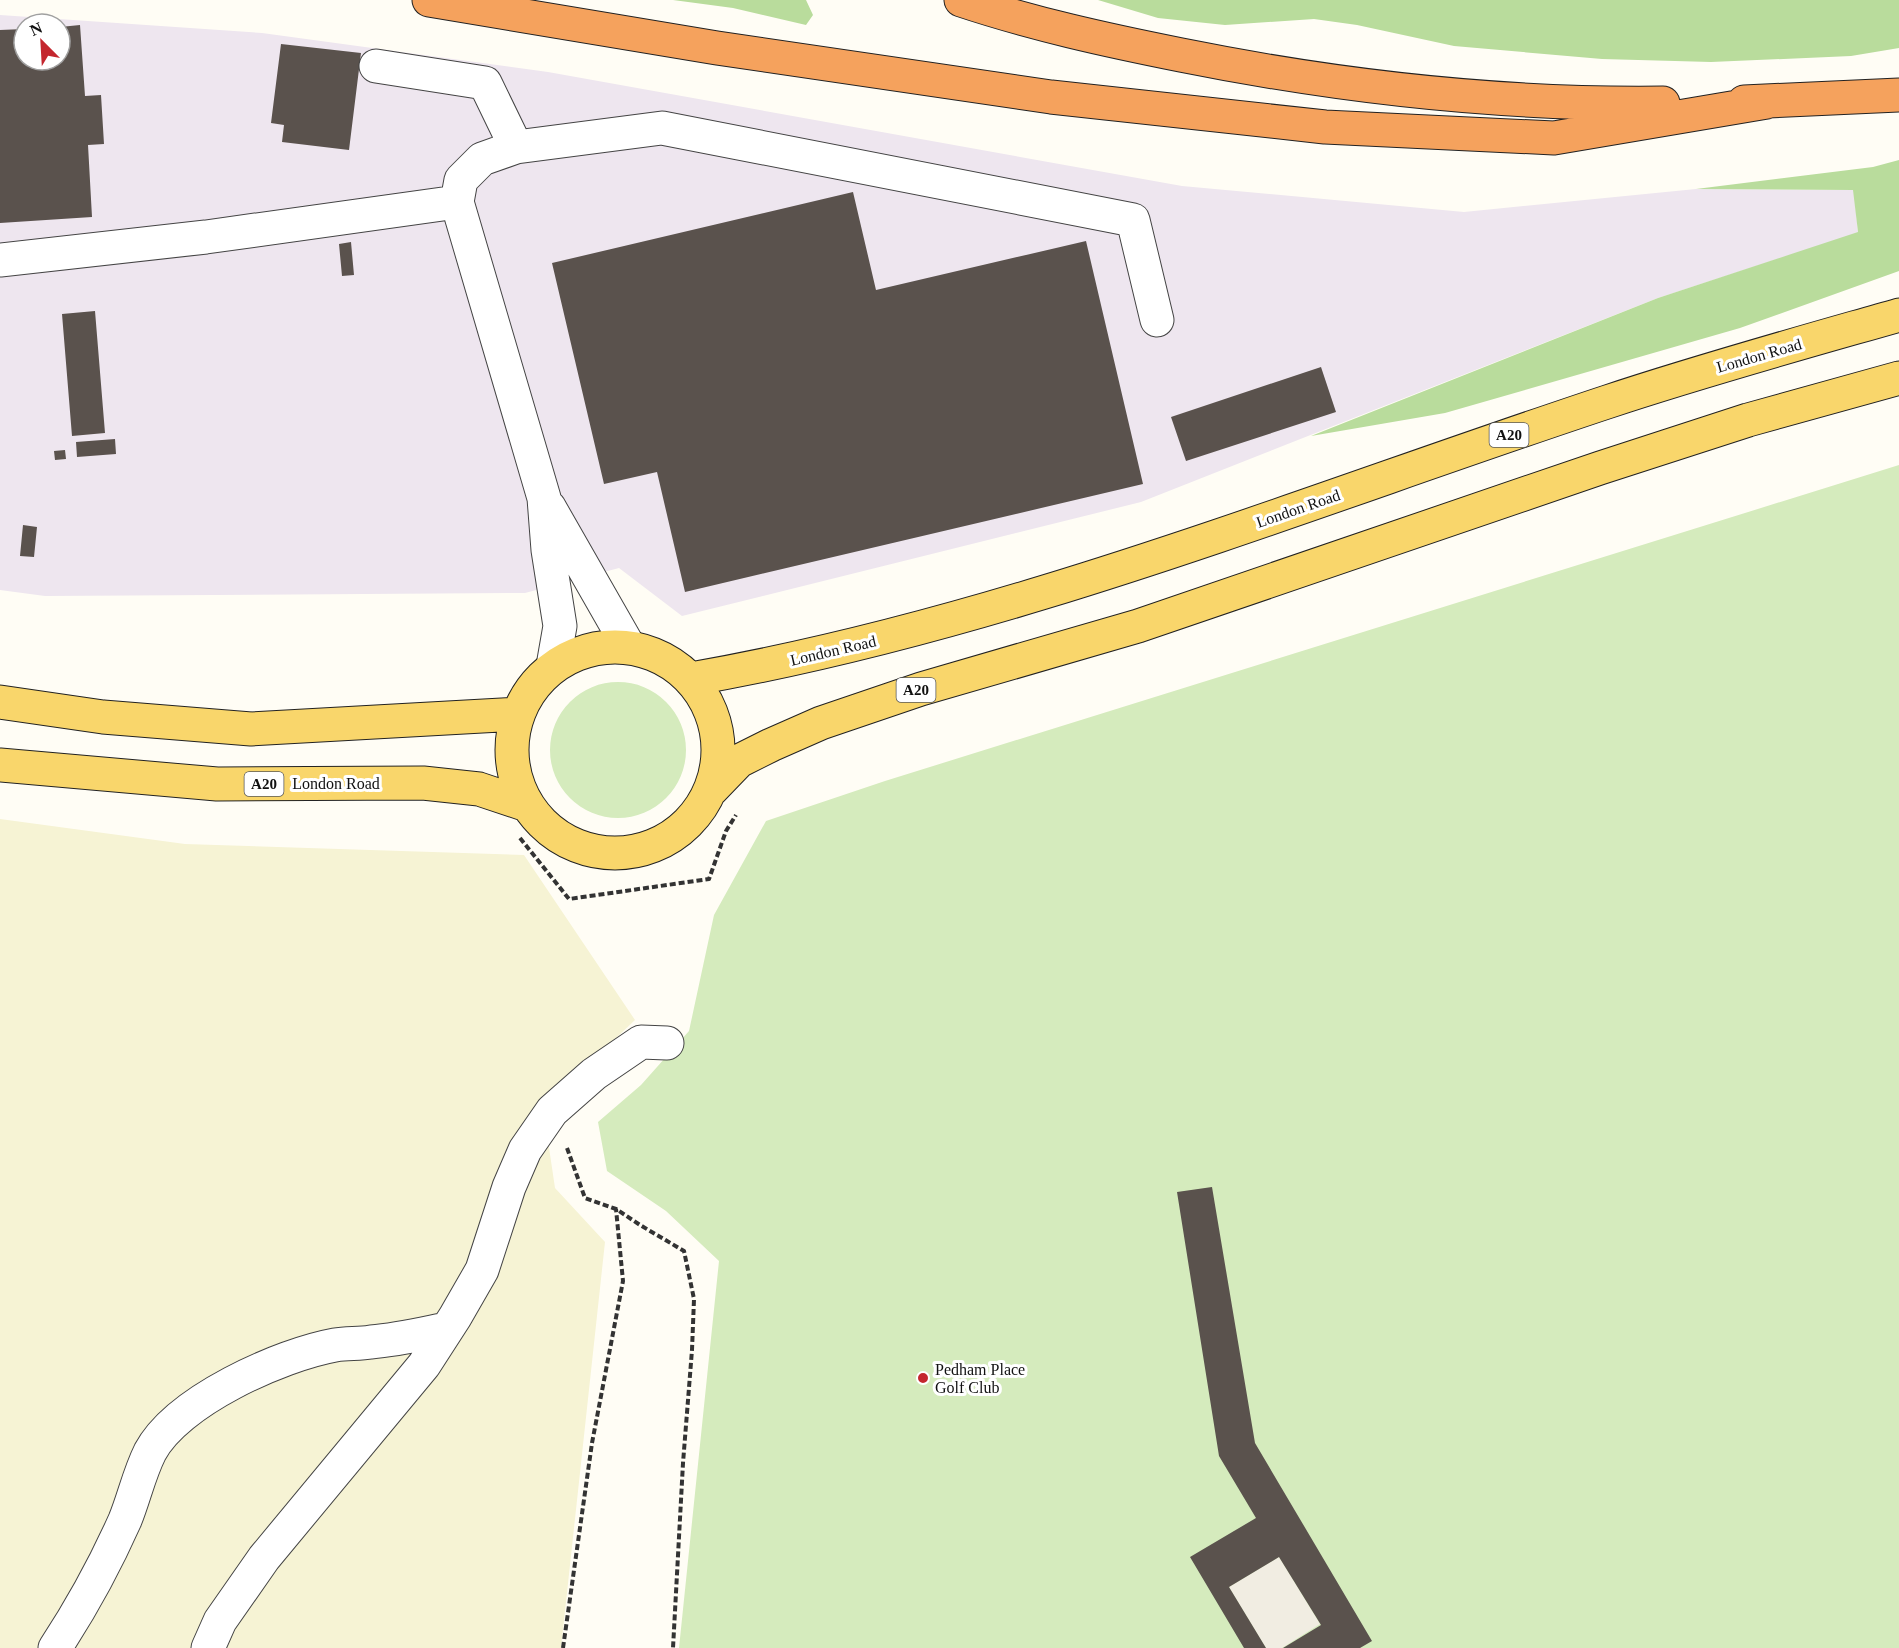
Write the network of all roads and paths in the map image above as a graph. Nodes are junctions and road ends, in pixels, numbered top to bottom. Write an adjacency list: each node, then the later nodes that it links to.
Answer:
1 (429, 0): 5 (highway)
2 (961, 0): 5 (highway)
3 (376, 66): 6 (street)
4 (1899, 95): 5 (highway)
5 (1767, 102)
6 (516, 147): 7 (street); 10 (street)
7 (457, 202): 8 (street); 12 (street)
8 (0, 260)
9 (1899, 315): 15 (main road, London Road / A20)
10 (1157, 320)
11 (1899, 378): 19 (main road, A20)
12 (544, 498): 13 (street); 14 (street)
13 (629, 647): 14 (main road); 15 (main road)
14 (553, 666): 17 (main road)
15 (691, 679): 19 (main road)
16 (0, 702): 17 (main road)
17 (518, 714): 20 (main road)
18 (0, 765): 20 (main road, London Road / A20)
19 (711, 790): 20 (main road)
20 (527, 805)
21 (667, 1043): 24 (street)
22 (566, 1144): 23 (path)
23 (616, 1209): 27 (path); 28 (path)
24 (447, 1329): 25 (street); 26 (street)
25 (55, 1648)
26 (208, 1648)
27 (563, 1648)
28 (673, 1648)

